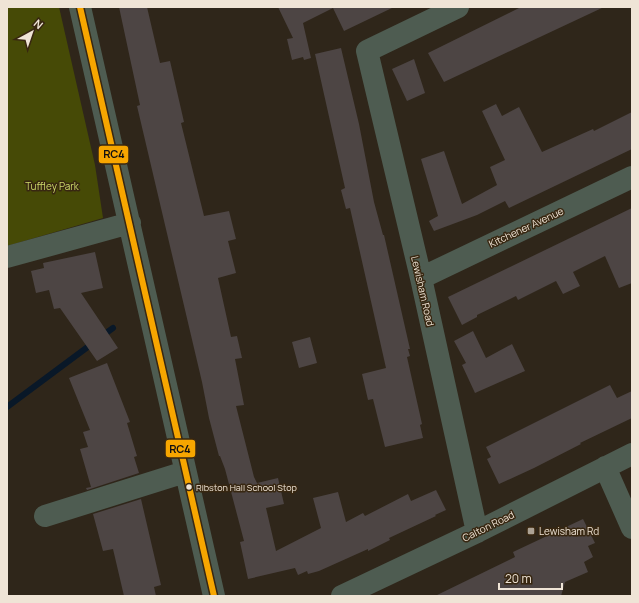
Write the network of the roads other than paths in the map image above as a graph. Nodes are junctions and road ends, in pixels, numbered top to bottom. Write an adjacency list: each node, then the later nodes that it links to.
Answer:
1 (80, 7): 4 (street)
2 (458, 7): 6 (street, Lewisham Road)
3 (632, 177): 6 (street, Kitchener Avenue)
4 (130, 223): 5 (street); 9 (street)
5 (7, 257)
6 (421, 278): 12 (street, Lewisham Road)
7 (632, 454): 8 (street, Calton Road)
8 (604, 467): 11 (street); 12 (street, Calton Road)
9 (185, 472): 10 (street); 14 (street)
10 (45, 516)
11 (632, 528)
12 (477, 532): 13 (street, Calton Road)
13 (350, 594)
14 (214, 596)

